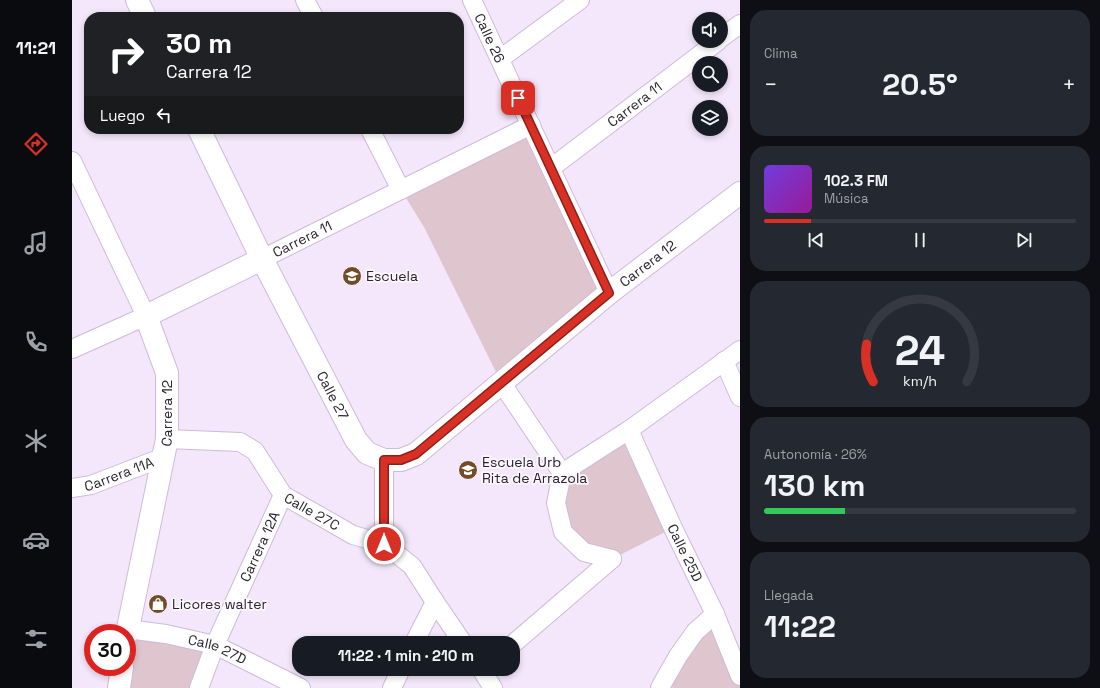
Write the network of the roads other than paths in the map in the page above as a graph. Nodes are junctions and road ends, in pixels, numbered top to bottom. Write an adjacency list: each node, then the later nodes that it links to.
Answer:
1 (137, 0): 5 (street)
2 (305, 0): 6 (street)
3 (472, 0): 10 (street, Calle 26)
4 (580, 0): 10 (street)
5 (143, 12)
6 (311, 12)
7 (740, 24): 8 (street)
8 (728, 33)
9 (709, 48): 15 (street, Carrera 11)
10 (500, 59): 11 (street, Calle 26)
11 (531, 125): 15 (street, Calle 26); 16 (street, Carrera 11)
12 (201, 134): 18 (street, Calle 27)
13 (373, 134): 16 (street)
14 (72, 161): 20 (street, Carrera 12)
15 (551, 168): 19 (street, Calle 26)
16 (401, 190): 18 (street, Carrera 11)
17 (740, 193): 19 (street, Carrera 12)
18 (262, 259): 20 (street, Carrera 11); 28 (street, Calle 27)
19 (609, 293): 24 (street, Carrera 12)
20 (146, 316): 21 (street, Carrera 11); 27 (street, Carrera 12)
21 (72, 349)
22 (740, 350): 23 (street)
23 (724, 361): 25 (street); 26 (street)
24 (501, 382): 28 (street, Carrera 12); 29 (street)
25 (740, 397)
26 (629, 430): 29 (street); 34 (street, Calle 25D)
27 (166, 448): 30 (street, Carrera 11A); 31 (street, Calle 27C); 35 (street, Carrera 12)
28 (384, 460): 32 (street)
29 (562, 473): 39 (street)
30 (72, 488)
31 (283, 495): 32 (street, Calle 27C); 40 (street, Carrera 12A)
32 (384, 544): 33 (street)
33 (435, 602): 37 (street); 38 (street)
34 (715, 614): 44 (street, Calle 25D); 50 (street)
35 (128, 624)
36 (136, 632): 40 (street, Calle 27D)
37 (418, 636)
38 (458, 636)
39 (520, 638)
40 (215, 645): 46 (street, Carrera 12A); 47 (street, Calle 27D)
41 (121, 676): 45 (street)
42 (398, 676): 48 (street)
43 (486, 676): 49 (street)
44 (740, 676)
45 (119, 688)
46 (199, 688)
47 (302, 688)
48 (392, 688)
49 (493, 688)
50 (660, 688)

